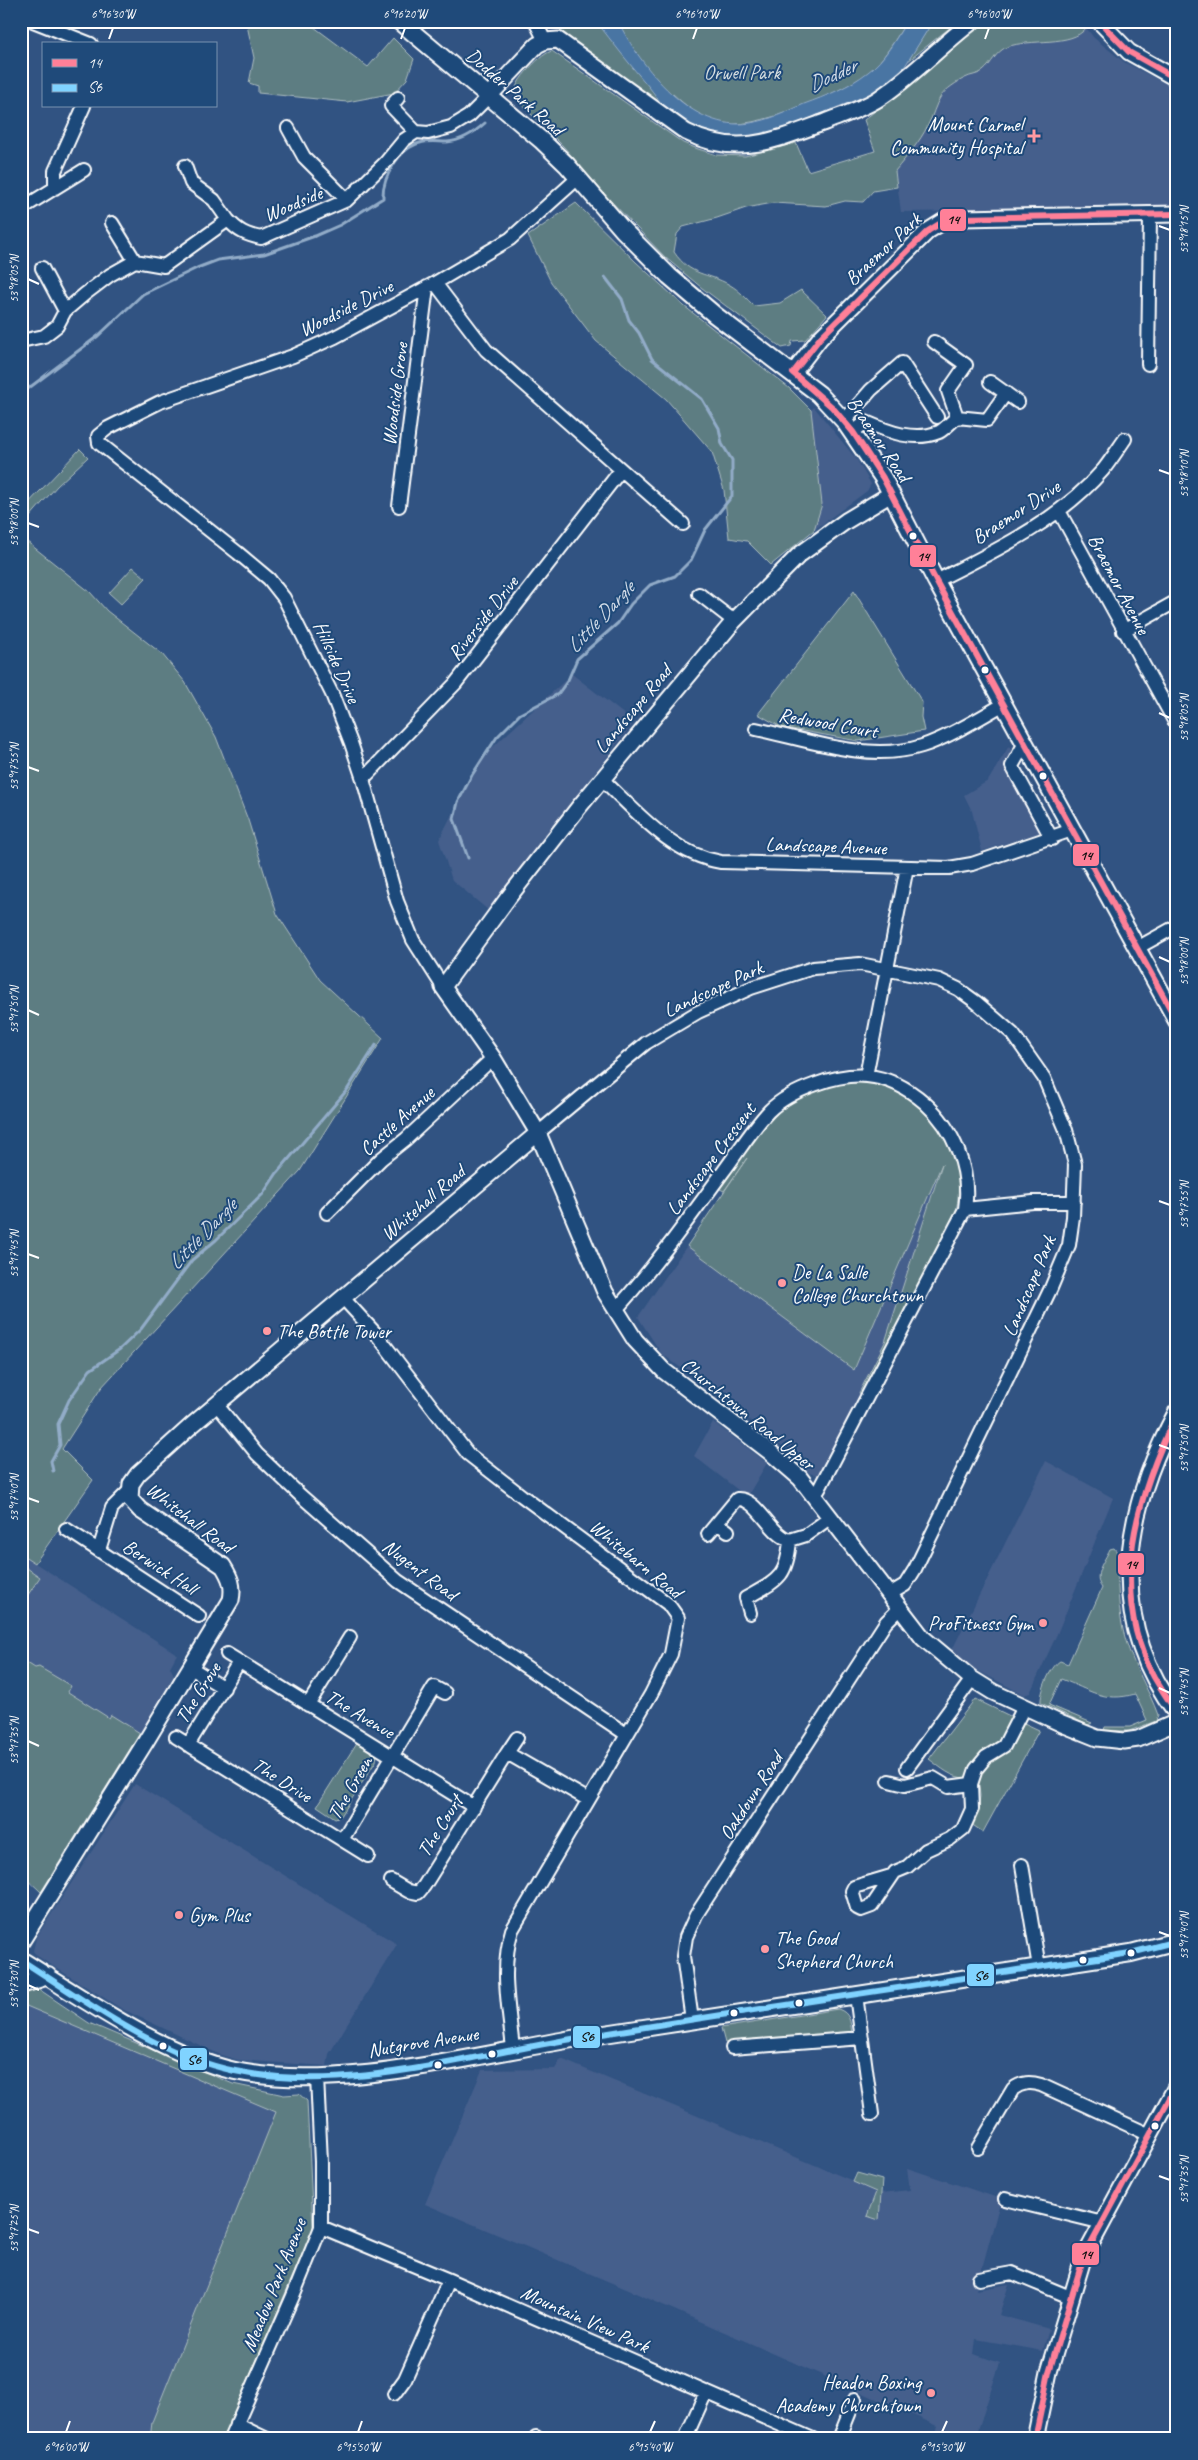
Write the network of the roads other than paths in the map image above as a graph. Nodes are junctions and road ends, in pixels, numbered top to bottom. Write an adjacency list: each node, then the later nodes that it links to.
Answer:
1 (33, 21): 8 (street)
2 (398, 21): 11 (main road, Dodder Park Road)
3 (536, 21): 7 (street)
4 (973, 21): 7 (street)
5 (1099, 21): 6 (street)
6 (1115, 37): 9 (street); 10 (street)
7 (545, 41): 11 (street)
8 (86, 42)
9 (1177, 68)
10 (1177, 79)
11 (489, 96): 15 (street); 18 (main road, Dodder Park Road)
12 (398, 98): 15 (street)
13 (83, 108): 19 (street)
14 (288, 128): 20 (street, Woodside)
15 (416, 132): 20 (street, Woodside)
16 (185, 166): 24 (street, Woodside)
17 (84, 170): 19 (street)
18 (578, 178): 28 (street, Woodside Drive); 33 (main road, Braemor Road)
19 (55, 188): 21 (street)
20 (347, 200): 24 (street, Woodside)
21 (21, 209)
22 (1177, 214): 23 (street, Braemor Park)
23 (1150, 216): 32 (street); 33 (street, Braemor Park)
24 (228, 220): 26 (street)
25 (112, 223): 26 (street)
26 (135, 261): 29 (street)
27 (42, 268): 29 (street)
28 (431, 285): 40 (street, Woodside Drive); 42 (street); 44 (street, Woodside Grove)
29 (65, 311): 30 (street)
30 (21, 341)
31 (934, 342): 37 (street)
32 (1148, 364)
33 (793, 373): 39 (main road, Braemor Road)
34 (990, 382): 35 (street)
35 (1006, 393): 36 (street); 37 (street)
36 (1018, 402)
37 (957, 416): 39 (street)
38 (937, 417): 39 (street)
39 (848, 427): 43 (main road, Braemor Road)
40 (108, 428): 56 (street, Hillside Drive)
41 (1125, 439): 45 (street, Braemor Drive)
42 (621, 470): 46 (street); 56 (street, Riverside Drive)
43 (891, 494): 47 (main road, Braemor Road); 50 (street, Landscape Road)
44 (399, 506)
45 (1058, 511): 47 (street, Braemor Drive); 51 (street, Braemor Avenue)
46 (683, 524)
47 (936, 581): 52 (main road, Braemor Road)
48 (699, 594): 50 (street)
49 (1177, 601): 51 (street)
50 (734, 621): 57 (street, Landscape Road)
51 (1123, 631): 53 (street, Braemor Avenue)
52 (1004, 704): 54 (street, Redwood Court); 55 (main road, Braemor Road)
53 (1177, 726)
54 (756, 730)
55 (1025, 743): 58 (main road, Braemor Road); 59 (street)
56 (364, 778): 64 (street, Hillside Drive)
57 (602, 779): 60 (street, Landscape Avenue); 64 (street, Landscape Road)
58 (1072, 830): 59 (street, Landscape Avenue); 62 (main road, Braemor Road)
59 (1052, 839): 60 (street, Landscape Avenue)
60 (907, 867): 63 (street)
61 (1177, 926): 62 (street)
62 (1137, 948): 65 (main road, Braemor Road)
63 (888, 968): 67 (street); 68 (street, Landscape Park); 69 (street, Landscape Park)
64 (443, 987): 66 (street, Churchtown Road Upper)
65 (1177, 1021)
66 (493, 1058): 68 (street, Churchtown Road Upper); 71 (street, Castle Avenue)
67 (866, 1076): 70 (street, Landscape Crescent); 73 (street, Landscape Crescent)
68 (538, 1133): 72 (street, Whitehall Road); 73 (street, Churchtown Road Upper)
69 (1074, 1202): 70 (street); 85 (street, Landscape Park)
70 (965, 1209): 77 (street, Landscape Crescent)
71 (327, 1213)
72 (343, 1298): 74 (street, Whitehall Road); 100 (street, Whitebarn Road)
73 (614, 1308): 77 (street, Churchtown Road Upper)
74 (217, 1405): 76 (street, Whitehall Road); 100 (street, Nugent Road)
75 (1177, 1412): 98 (main road)
76 (130, 1490): 84 (street, Berwick Hall); 92 (street, Whitehall Road)
77 (813, 1496): 78 (street, Churchtown Road Upper)
78 (831, 1516): 83 (street); 85 (street, Churchtown Road Upper)
79 (716, 1523): 81 (street); 82 (street); 83 (street)
80 (66, 1529): 84 (street, Berwick Hall)
81 (728, 1531)
82 (708, 1534)
83 (790, 1540): 87 (street)
84 (99, 1550): 88 (street, Berwick Hall)
85 (888, 1595): 86 (street, Churchtown Road Upper)
86 (899, 1609): 93 (street, Churchtown Road Upper); 123 (street, Oakdown Road)
87 (750, 1613)
88 (199, 1616)
89 (350, 1637): 96 (street)
90 (227, 1654): 91 (street, The Avenue)
91 (240, 1662): 94 (street, The Grove); 96 (street, The Avenue)
92 (191, 1668): 94 (street); 117 (street, Whitehall Road)
93 (972, 1679): 97 (street, Churchtown Road Upper); 106 (street)
94 (224, 1688): 103 (street, The Grove)
95 (445, 1693): 105 (street, The Green)
96 (308, 1705): 105 (street, The Avenue)
97 (1024, 1707): 99 (street, Churchtown Road Upper); 108 (street)
98 (1177, 1713)
99 (1177, 1722)
100 (626, 1734): 109 (street, Whitebarn Road)
101 (176, 1737): 103 (street, The Drive)
102 (517, 1738): 104 (street, The Court)
103 (188, 1745): 111 (street, The Drive)
104 (507, 1753): 109 (street); 110 (street, The Court)
105 (391, 1755): 110 (street, The Avenue); 111 (street, The Green)
106 (907, 1768)
107 (889, 1781): 108 (street)
108 (971, 1784): 114 (street)
109 (587, 1799): 126 (street, Whitebarn Road)
110 (474, 1807): 115 (street, The Court)
111 (342, 1840): 112 (street, The Drive)
112 (368, 1856)
113 (1022, 1865): 119 (street)
114 (891, 1876)
115 (391, 1881)
116 (1177, 1941): 119 (main road, Nutgrove Avenue)
117 (21, 1942)
118 (21, 1960): 120 (main road, Nutgrove Avenue)
119 (1039, 1967): 122 (main road, Nutgrove Avenue)
120 (48, 1976): 121 (main road); 127 (main road, Nutgrove Avenue)
121 (21, 1986)
122 (856, 1995): 123 (main road, Nutgrove Avenue); 124 (street)
123 (692, 2020): 126 (main road, Nutgrove Avenue)
124 (862, 2038): 125 (street); 129 (street)
125 (732, 2048)
126 (513, 2049): 127 (main road, Nutgrove Avenue)
127 (317, 2077): 134 (street, Meadow Park Avenue)
128 (1177, 2085): 130 (street)
129 (872, 2114)
130 (1150, 2135): 131 (street); 133 (street)
131 (978, 2148)
132 (1006, 2199): 133 (street)
133 (1103, 2223): 137 (street)
134 (321, 2227): 136 (street, Mountain View Park); 141 (street, Meadow Park Avenue)
135 (979, 2279): 137 (street)
136 (450, 2280): 138 (street, Mountain View Park); 139 (street)
137 (1070, 2297): 147 (street)
138 (706, 2392): 144 (street); 145 (street, Mountain View Park)
139 (394, 2394)
140 (855, 2398): 146 (street)
141 (236, 2424): 142 (street, Meadow Park Avenue); 143 (street)
142 (230, 2439)
143 (267, 2439)
144 (685, 2439)
145 (813, 2439)
146 (839, 2439)
147 (1035, 2439)

